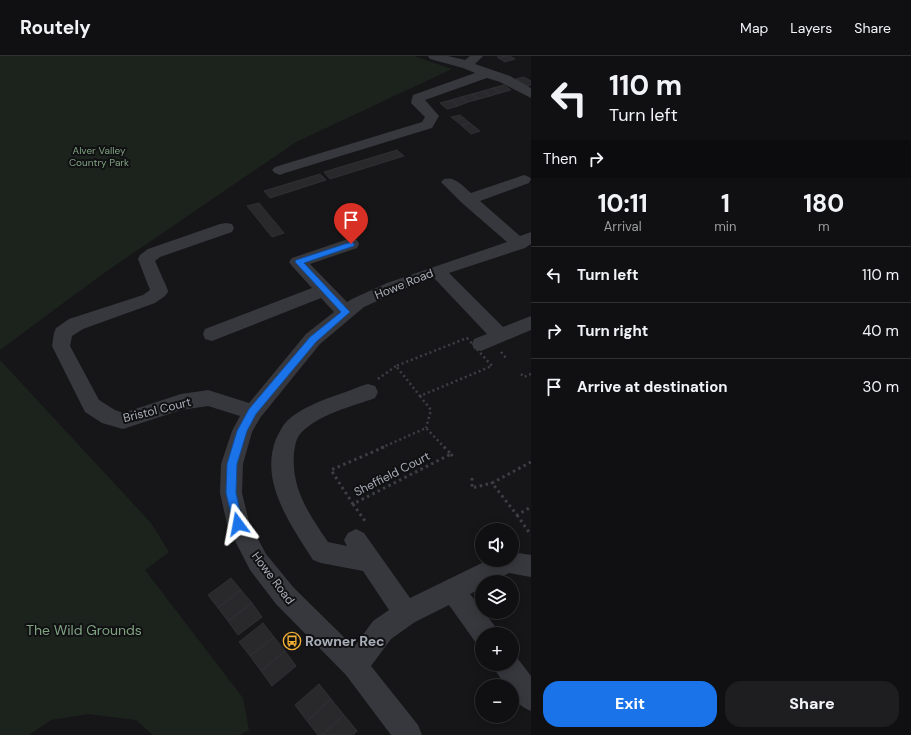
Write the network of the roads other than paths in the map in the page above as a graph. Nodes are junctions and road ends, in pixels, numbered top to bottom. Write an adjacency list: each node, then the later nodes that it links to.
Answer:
1 (434, 56): 2 (street)
2 (472, 60): 3 (street)
3 (488, 73): 4 (street); 5 (street)
4 (531, 94)
5 (280, 170)
6 (524, 180): 8 (street)
7 (449, 182): 8 (street)
8 (468, 200): 10 (street)
9 (226, 228): 20 (street, Bristol Court)
10 (525, 240): 12 (street, Howe Road)
11 (351, 244): 13 (street)
12 (437, 271): 14 (street, Howe Road); 17 (street)
13 (324, 290): 14 (street); 16 (street)
14 (346, 312): 20 (street, Howe Road)
15 (531, 323): 17 (street)
16 (212, 334)
17 (500, 336): 18 (street)
18 (481, 344)
19 (368, 392): 22 (street)
20 (253, 412): 27 (street, Howe Road)
21 (356, 540): 22 (street)
22 (370, 561): 25 (street)
23 (531, 566): 24 (street)
24 (453, 591): 25 (street); 26 (street)
25 (406, 613): 27 (street)
26 (480, 627)
27 (355, 666): 30 (street, Howe Road)
28 (511, 671): 29 (street)
29 (531, 698)
30 (408, 735)

